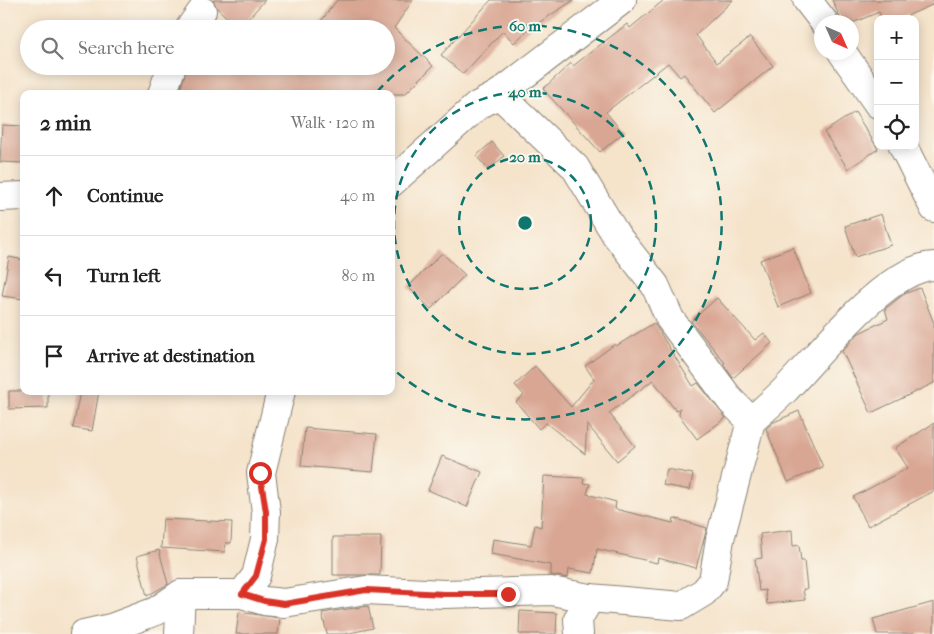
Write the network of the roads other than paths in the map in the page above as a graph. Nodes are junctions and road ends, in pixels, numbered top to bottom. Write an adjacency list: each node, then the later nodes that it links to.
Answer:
1 (622, 0): 7 (street)
2 (807, 0): 3 (street)
3 (819, 15)
4 (848, 60): 8 (street)
5 (169, 75): 6 (street)
6 (163, 90)
7 (499, 94): 10 (street); 16 (street)
8 (874, 98)
9 (905, 150): 13 (street)
10 (395, 174)
11 (20, 196): 12 (street)
12 (0, 197)
13 (934, 208)
14 (934, 266): 16 (street)
15 (280, 395): 18 (street)
16 (751, 421): 19 (street)
17 (181, 594): 18 (street); 20 (street); 21 (street)
18 (242, 594): 19 (street)
19 (590, 598): 22 (street)
20 (84, 634)
21 (178, 634)
22 (579, 634)

